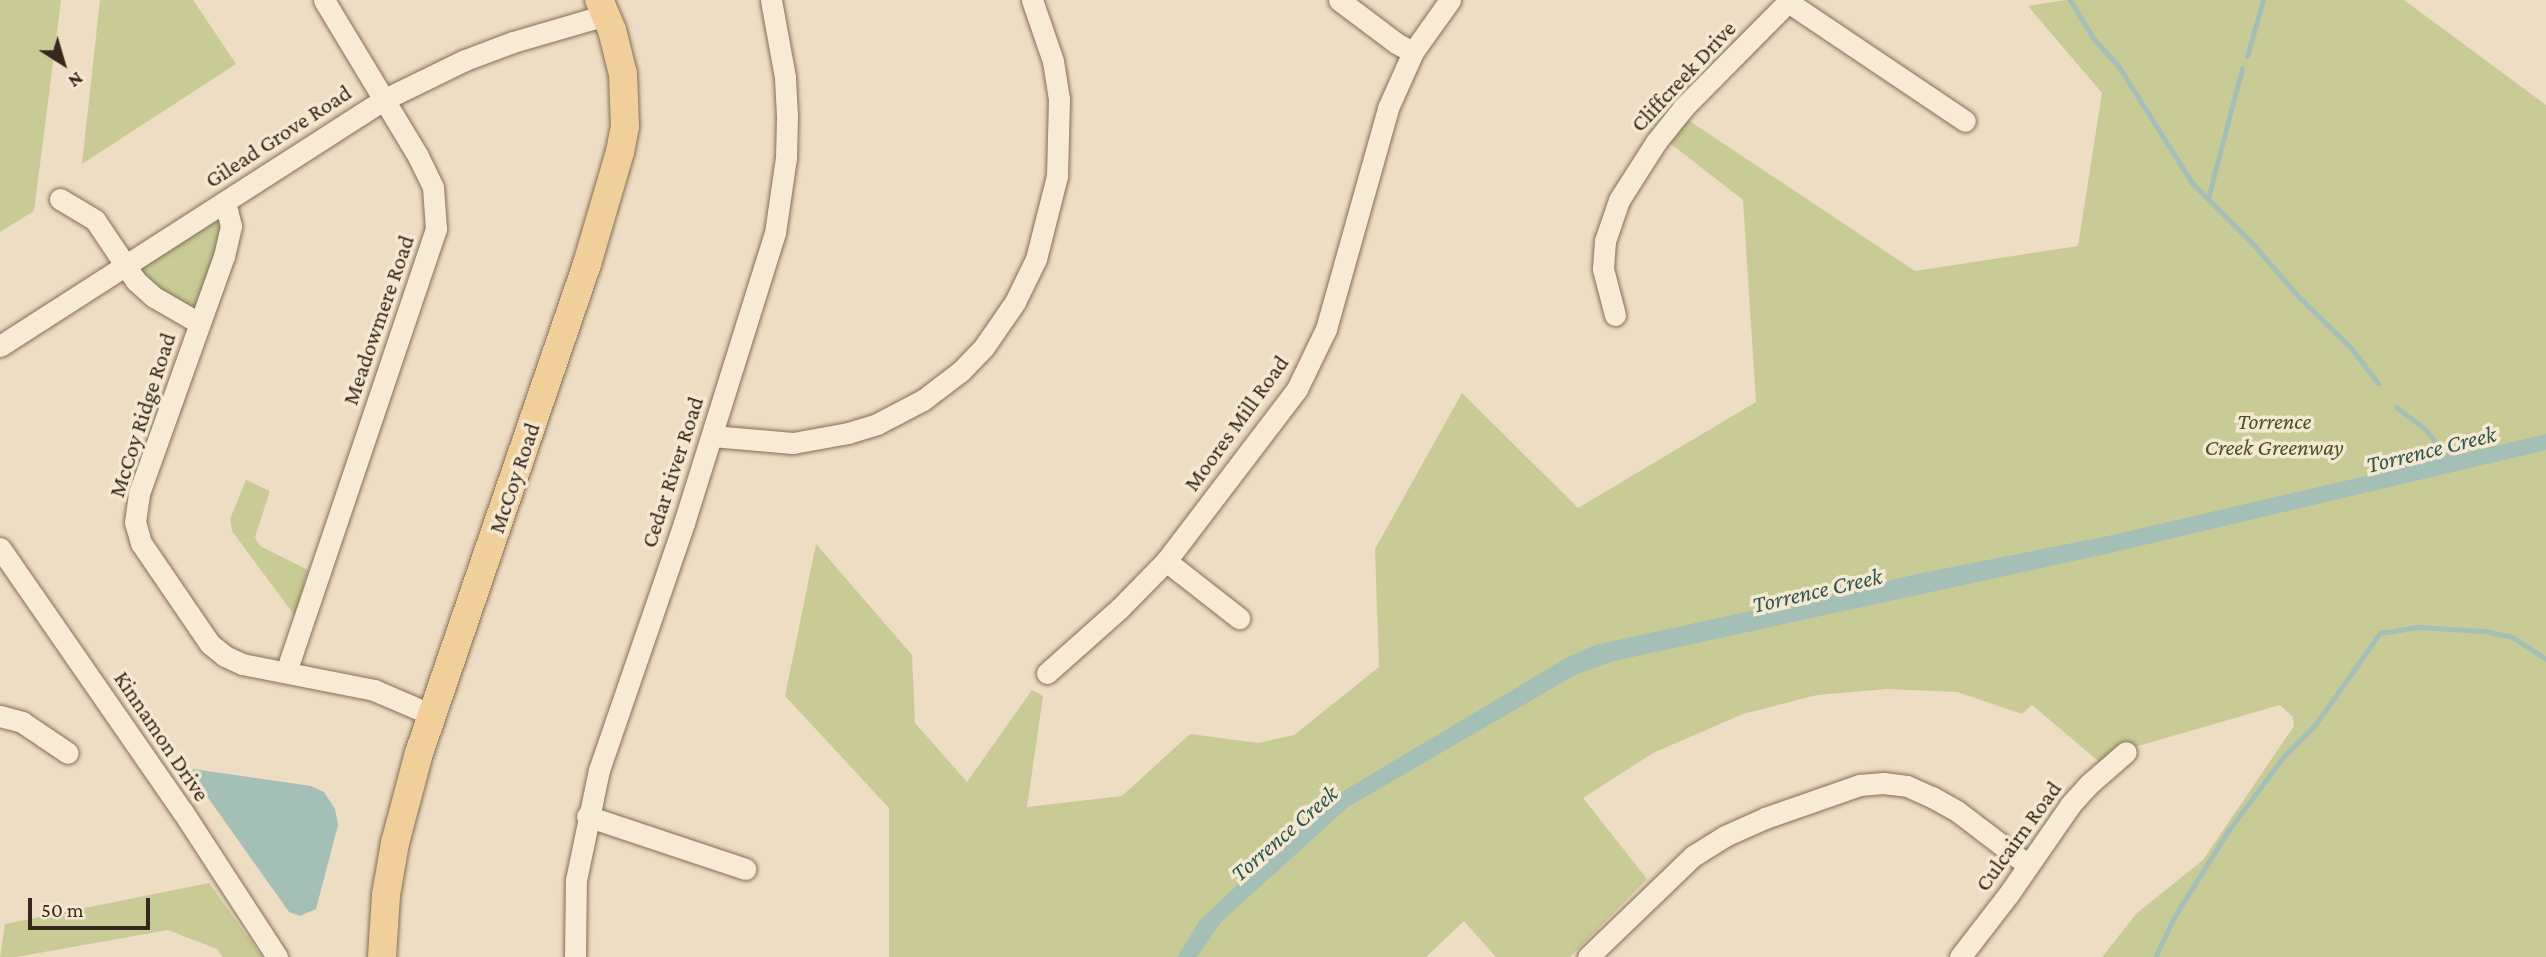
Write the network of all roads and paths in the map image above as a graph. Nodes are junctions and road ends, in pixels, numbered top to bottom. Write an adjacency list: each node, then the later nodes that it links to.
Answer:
1 (324, 0): 9 (street, Meadowmere Road)
2 (771, 0): 17 (street, Cedar River Road)
3 (1032, 0): 17 (street)
4 (1339, 0): 8 (street)
5 (1450, 0): 8 (street, Moores Mill Road)
6 (1789, 1): 10 (street); 14 (street, Cliffcreek Drive)
7 (602, 8): 9 (street, Gilead Grove Road); 23 (main road, McCoy Road)
8 (1413, 52): 19 (street, Moores Mill Road)
9 (384, 99): 12 (street, Gilead Grove Road); 21 (street, Meadowmere Road)
10 (1965, 121)
11 (60, 199): 13 (street)
12 (225, 202): 13 (street, Gilead Grove Road); 15 (street, McCoy Ridge Road)
13 (125, 266): 15 (street); 16 (street, Gilead Grove Road)
14 (1615, 315)
15 (199, 323): 21 (street, McCoy Ridge Road)
16 (0, 346)
17 (712, 436): 27 (street, Cedar River Road)
18 (0, 548): 30 (street, Kinnamon Drive)
19 (1166, 561): 20 (street); 22 (street, Moores Mill Road)
20 (1239, 618)
21 (286, 672): 23 (street, McCoy Ridge Road)
22 (1046, 673)
23 (432, 715): 31 (main road, McCoy Road)
24 (0, 716): 26 (street)
25 (2126, 752): 28 (street, Culcairn Road)
26 (68, 753)
27 (587, 816): 29 (street); 32 (street, Cedar River Road)
28 (2028, 865): 33 (street); 34 (street, Culcairn Road)
29 (745, 869)
30 (277, 957)
31 (382, 957)
32 (575, 957)
33 (1588, 957)
34 (1960, 957)

